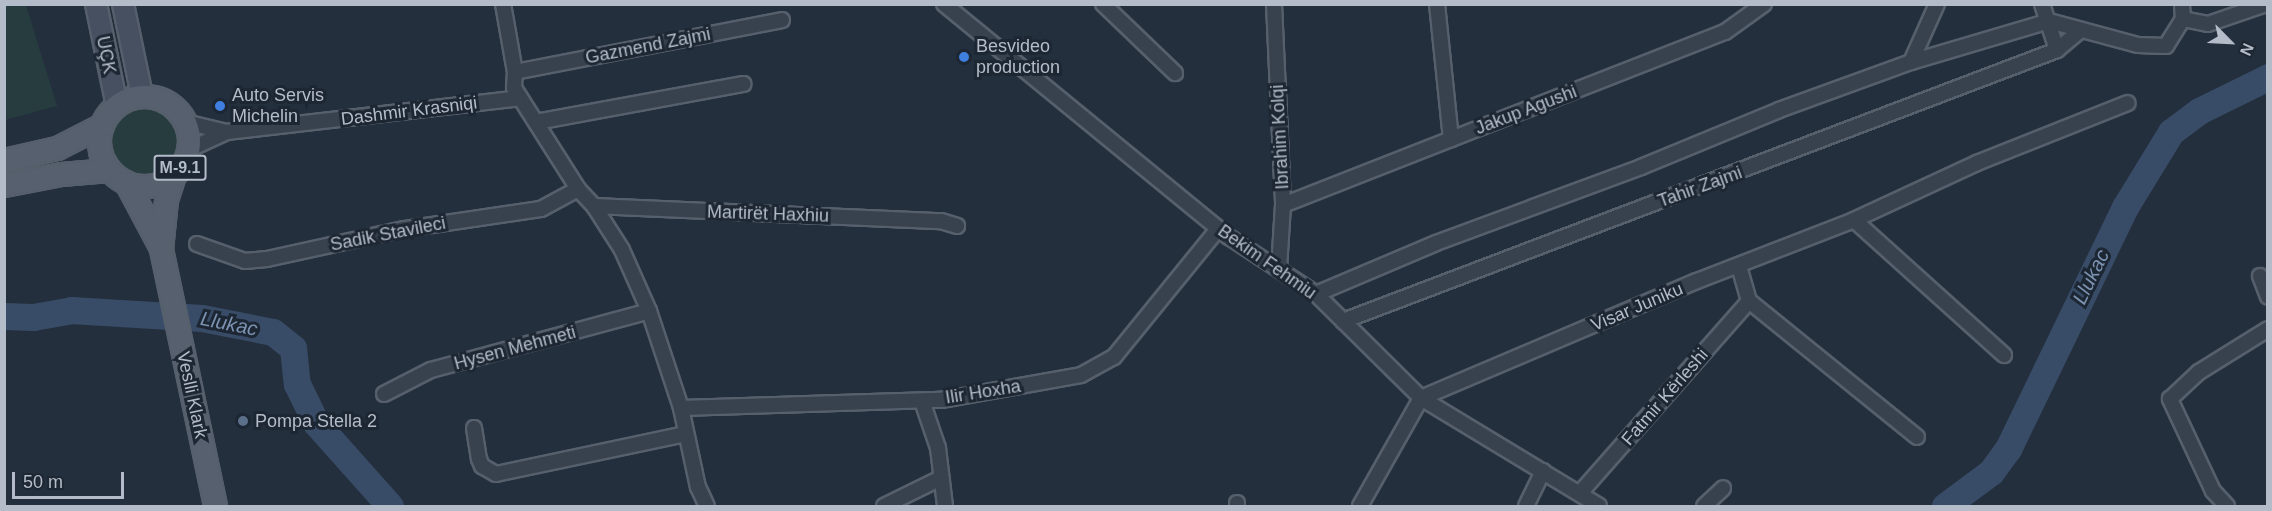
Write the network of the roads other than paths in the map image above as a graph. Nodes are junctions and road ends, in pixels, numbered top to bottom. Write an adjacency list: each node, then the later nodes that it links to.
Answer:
1 (96, 4): 25 (street, UÇK)
2 (123, 4): 22 (street, UÇK)
3 (503, 4): 19 (street)
4 (944, 4): 41 (street, Bekim Fehmiu)
5 (1103, 4): 20 (street)
6 (1274, 4): 37 (street, Ibrahim Kolqi)
7 (1437, 4): 30 (street)
8 (1764, 4): 30 (street, Jakup Agushi)
9 (1938, 4): 18 (street)
10 (2042, 4): 15 (street)
11 (2181, 4): 13 (street)
12 (2266, 4): 13 (street)
13 (2183, 19): 16 (street)
14 (782, 20): 19 (street, Gazmend Zajmi)
15 (2049, 21): 16 (street); 17 (street); 18 (street)
16 (2081, 30): 17 (street, Tahir Zajmi)
17 (2057, 50): 51 (street, Tahir Zajmi)
18 (1911, 62): 47 (street)
19 (515, 72): 23 (street)
20 (1175, 74)
21 (744, 84): 27 (street)
22 (142, 96): 25 (main road); 26 (main road)
23 (519, 98): 27 (street); 29 (street, Dashmir Krasniqi)
24 (2128, 103): 39 (street, Visar Juniku)
25 (117, 106): 28 (main road)
26 (185, 122): 29 (street, Dashmir Krasniqi); 31 (main road, M-9.1)
27 (536, 122): 36 (street)
28 (102, 125): 32 (main road); 34 (main road, M-9.1)
29 (227, 132): 31 (street, Dashmir Krasniqi)
30 (1451, 139): 37 (street, Jakup Agushi)
31 (188, 150): 33 (main road, M-9.1)
32 (4, 160)
33 (174, 175): 34 (main road, M-9.1); 43 (main road, Veslli Klark / M-9.1)
34 (118, 176): 35 (main road, M-9.1); 43 (main road, Veslli Klark / M-9.1)
35 (4, 185)
36 (578, 189): 38 (street); 42 (street, Sadik Stavileci)
37 (1283, 205): 45 (street, Ibrahim Kolqi)
38 (594, 206): 40 (street, Martirët Haxhiu); 50 (street)
39 (1854, 220): 44 (street, Visar Juniku); 53 (street)
40 (957, 226)
41 (1218, 229): 45 (street, Bekim Fehmiu); 56 (street, Ilir Hoxha)
42 (197, 244)
43 (161, 249): 65 (main road, Veslli Klark / M-9.1)
44 (1739, 267): 49 (street); 55 (street, Visar Juniku)
45 (1279, 269): 47 (street, Bekim Fehmiu)
46 (2260, 276): 48 (street)
47 (1316, 294): 51 (street, Bekim Fehmiu)
48 (2268, 297)
49 (1749, 301): 60 (street); 64 (street, Fatmir Kërleshi)
50 (649, 311): 54 (street, Hysen Mehmeti); 57 (street)
51 (1343, 321): 55 (street, Bekim Fehmiu)
52 (2268, 328): 73 (street)
53 (2004, 355)
54 (384, 394)
55 (1421, 398): 61 (street, Bekim Fehmiu); 69 (street)
56 (922, 401): 57 (street, Ilir Hoxha); 62 (street)
57 (681, 408): 59 (street)
58 (474, 429): 59 (street)
59 (684, 434): 66 (street)
60 (1917, 437)
61 (1543, 471): 64 (street, Bekim Fehmiu); 70 (street)
62 (941, 478): 67 (street); 68 (street)
63 (1722, 488): 72 (street)
64 (1580, 493): 71 (street, Bekim Fehmiu)
65 (215, 507)
66 (707, 507)
67 (884, 507)
68 (945, 507)
69 (1360, 507)
70 (1526, 507)
71 (1599, 507)
72 (1704, 507)
73 (2227, 507)

